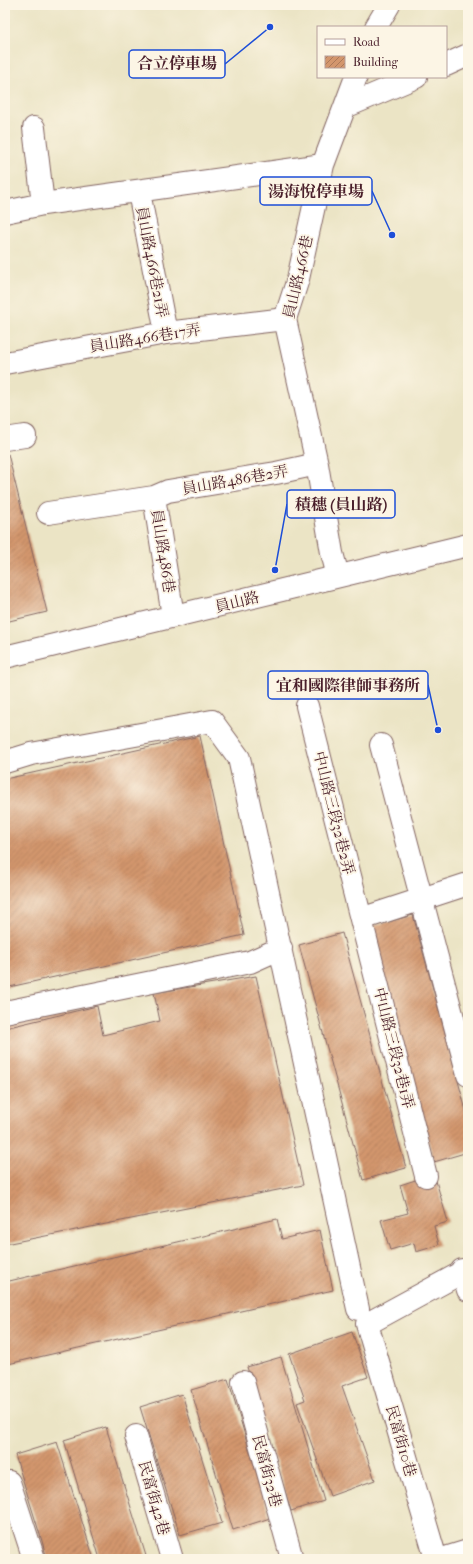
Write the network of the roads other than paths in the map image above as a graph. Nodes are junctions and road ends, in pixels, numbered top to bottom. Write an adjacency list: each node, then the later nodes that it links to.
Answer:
1 (391, 6): 2 (street)
2 (377, 26)
3 (468, 55): 4 (street)
4 (447, 65)
5 (356, 78): 7 (street, 員山路466巷)
6 (414, 78): 7 (street)
7 (345, 107): 9 (street, 員山路466巷)
8 (34, 128): 11 (street)
9 (323, 165): 10 (street, 員山路466巷21弄); 13 (street, 員山路466巷)
10 (139, 192): 11 (street, 員山路466巷21弄); 14 (street, 員山路466巷21弄)
11 (43, 204): 12 (street, 員山路466巷21弄)
12 (5, 212)
13 (285, 319): 14 (street, 員山路466巷17弄); 16 (street, 員山路466巷)
14 (166, 333): 15 (street, 員山路466巷17弄)
15 (5, 363)
16 (317, 464): 17 (street, 員山路486巷2弄); 20 (street, 員山路466巷)
17 (154, 497): 18 (street, 員山路486巷); 21 (street, 員山路486巷)
18 (48, 513)
19 (468, 545): 20 (street, 員山路)
20 (338, 576): 21 (street, 員山路)
21 (173, 616): 22 (street, 員山路)
22 (5, 657)
23 (307, 706): 28 (street, 中山路三段32巷2弄)
24 (381, 745): 27 (street)
25 (5, 762): 29 (street, 民富街10巷)
26 (468, 884): 27 (street)
27 (422, 899): 28 (street); 31 (street)
28 (361, 919): 32 (street, 中山路三段32巷1弄)
29 (281, 948): 30 (street); 34 (street, 民富街10巷)
30 (5, 1012)
31 (468, 1075)
32 (426, 1176)
33 (466, 1276): 34 (street)
34 (363, 1316): 42 (street, 民富街10巷)
35 (243, 1382): 41 (street, 民富街32巷)
36 (136, 1436): 40 (street, 民富街42巷)
37 (9, 1482): 39 (street)
38 (468, 1551): 43 (street)
39 (34, 1559)
40 (172, 1559)
41 (292, 1559)
42 (436, 1559)
43 (442, 1559)

